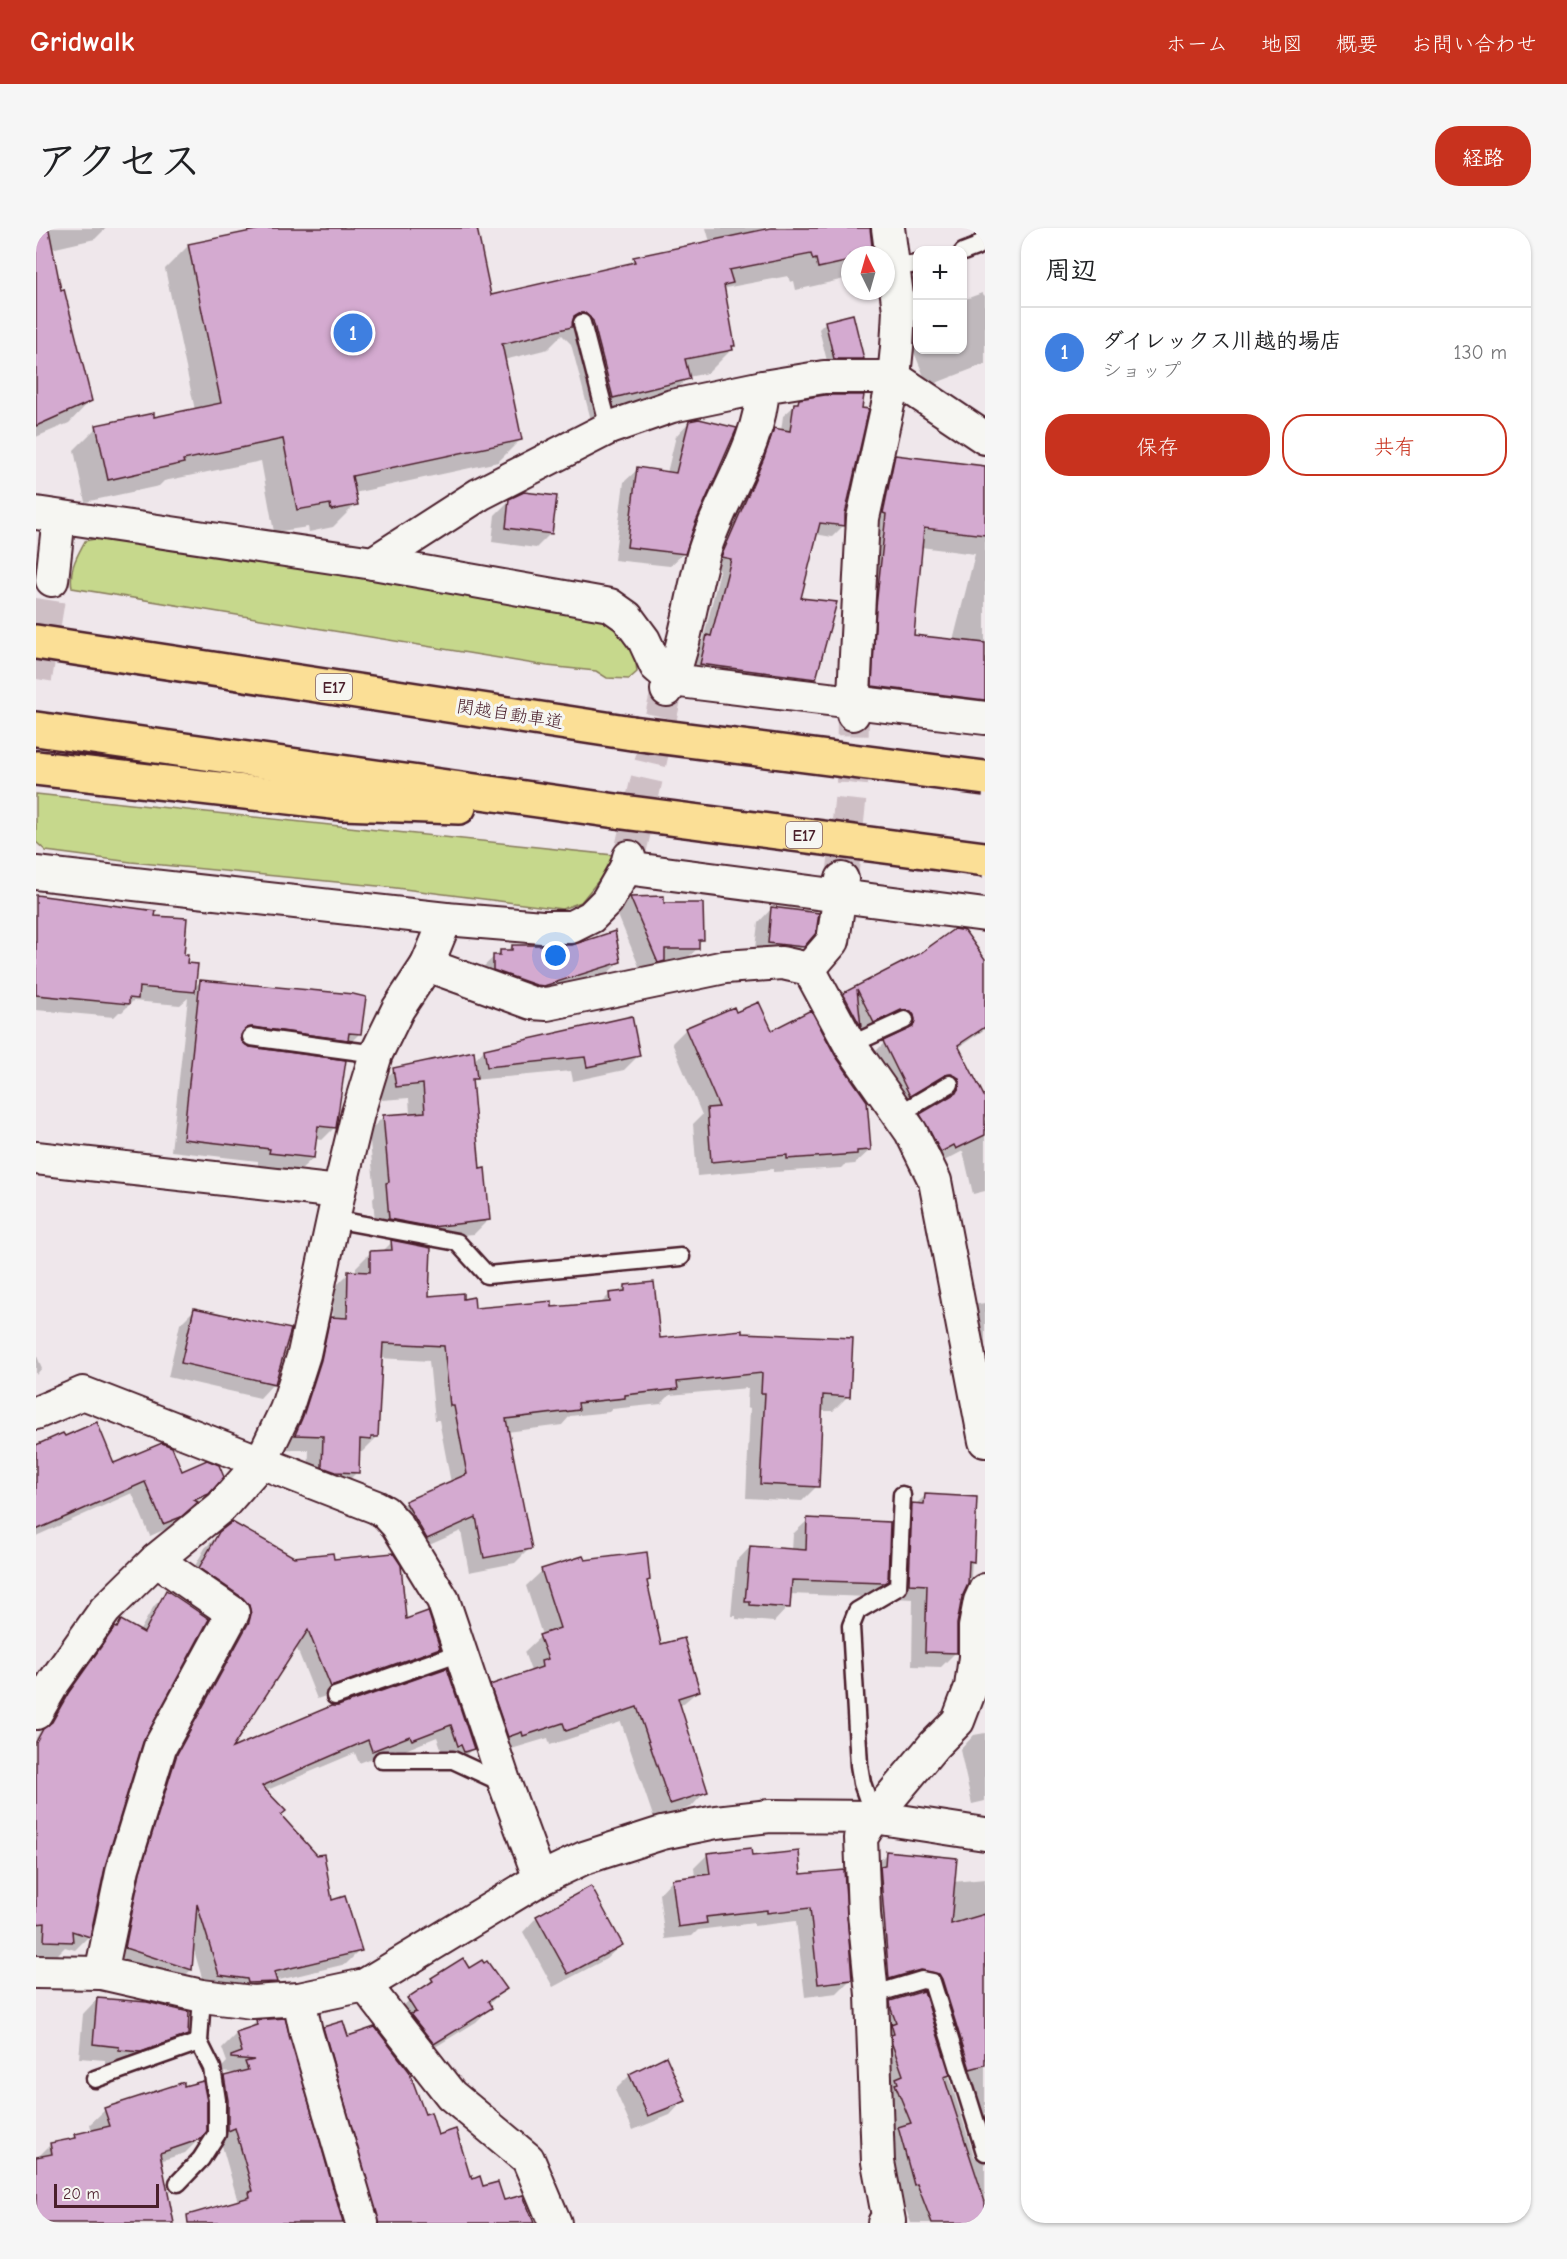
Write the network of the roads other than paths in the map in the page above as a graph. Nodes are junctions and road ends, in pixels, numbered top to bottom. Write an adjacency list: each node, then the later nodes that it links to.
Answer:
1 (888, 228): 4 (street)
2 (985, 239): 3 (lane)
3 (967, 250)
4 (906, 265): 6 (street)
5 (582, 323): 8 (lane)
6 (894, 377): 7 (street); 9 (street); 15 (street)
7 (763, 387): 8 (street); 14 (street)
8 (609, 428): 11 (street)
9 (985, 438)
10 (48, 515): 11 (street); 12 (street)
11 (373, 562): 14 (street)
12 (52, 580)
13 (36, 642): 19 (highway, 関越自動車道 / E17, bridge)
14 (669, 685): 15 (street)
15 (853, 707): 16 (street)
16 (985, 718)
17 (36, 729): 20 (highway, E17)
18 (36, 768): 20 (highway)
19 (985, 778)
20 (623, 812): 21 (highway, E17, bridge)
21 (985, 858)
22 (36, 873): 25 (street)
23 (841, 888): 24 (street); 25 (street); 27 (street)
24 (985, 915)
25 (446, 920): 26 (street)
26 (428, 965): 27 (street); 31 (street)
27 (809, 969): 30 (street)
28 (905, 1020): 30 (lane)
29 (251, 1037): 31 (lane)
30 (850, 1045): 33 (street)
31 (376, 1054): 35 (street)
32 (950, 1084): 33 (lane)
33 (899, 1114): 38 (street)
34 (36, 1158): 35 (street)
35 (336, 1205): 36 (lane); 39 (street)
36 (681, 1257)
37 (36, 1413): 39 (street)
38 (985, 1441)
39 (261, 1462): 41 (street); 43 (street)
40 (902, 1495): 48 (lane)
41 (156, 1560): 45 (street); 52 (street)
42 (985, 1590): 48 (street)
43 (460, 1652): 44 (lane); 47 (street)
44 (335, 1696)
45 (36, 1713)
46 (382, 1760): 47 (lane)
47 (505, 1784): 50 (street)
48 (874, 1817): 49 (street); 50 (street); 54 (street)
49 (985, 1834)
50 (540, 1879): 53 (street)
51 (36, 1972): 52 (street)
52 (101, 1973): 55 (street)
53 (365, 1985): 56 (street); 63 (street)
54 (872, 1995): 59 (lane); 61 (street)
55 (202, 1996): 56 (street); 57 (lane)
56 (299, 1999): 62 (street)
57 (200, 2042): 58 (lane); 60 (lane)
58 (95, 2079)
59 (985, 2152)
60 (178, 2183)
61 (888, 2222)
62 (362, 2223)
63 (555, 2223)

